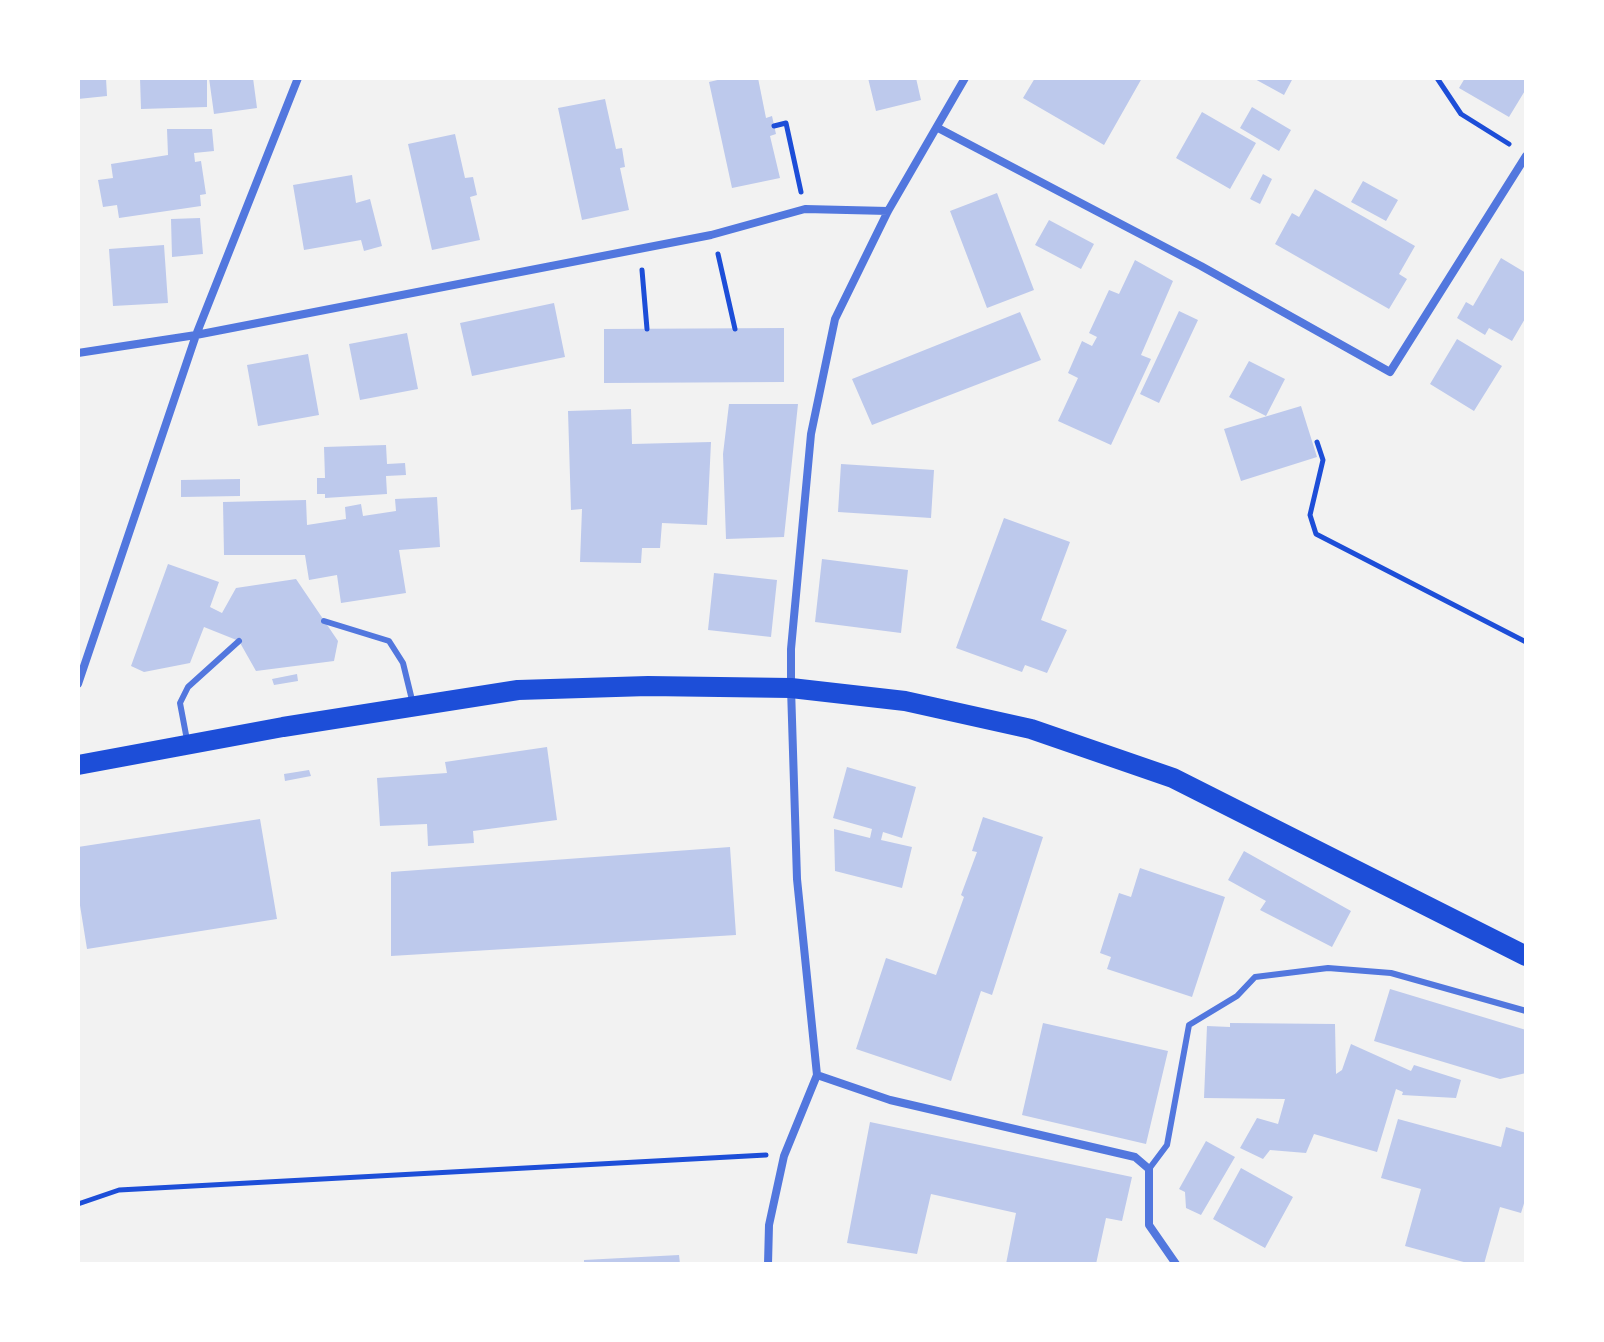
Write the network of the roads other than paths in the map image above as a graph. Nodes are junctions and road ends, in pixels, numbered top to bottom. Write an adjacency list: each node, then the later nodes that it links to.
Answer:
1 (298, 78): 6 (street)
2 (965, 78): 3 (street)
3 (938, 128): 4 (street); 5 (street)
4 (1526, 156)
5 (888, 211): 6 (street); 11 (street)
6 (196, 335): 7 (street); 10 (street)
7 (78, 353)
8 (324, 621): 12 (lane)
9 (239, 641): 13 (lane)
10 (78, 684)
11 (791, 688): 12 (main road); 15 (main road); 17 (street)
12 (414, 706): 13 (main road)
13 (188, 744): 14 (main road)
14 (78, 765)
15 (1526, 956)
16 (1526, 1011): 18 (lane)
17 (817, 1075): 18 (street); 19 (street)
18 (1149, 1169): 20 (street)
19 (768, 1264)
20 (1176, 1264)

